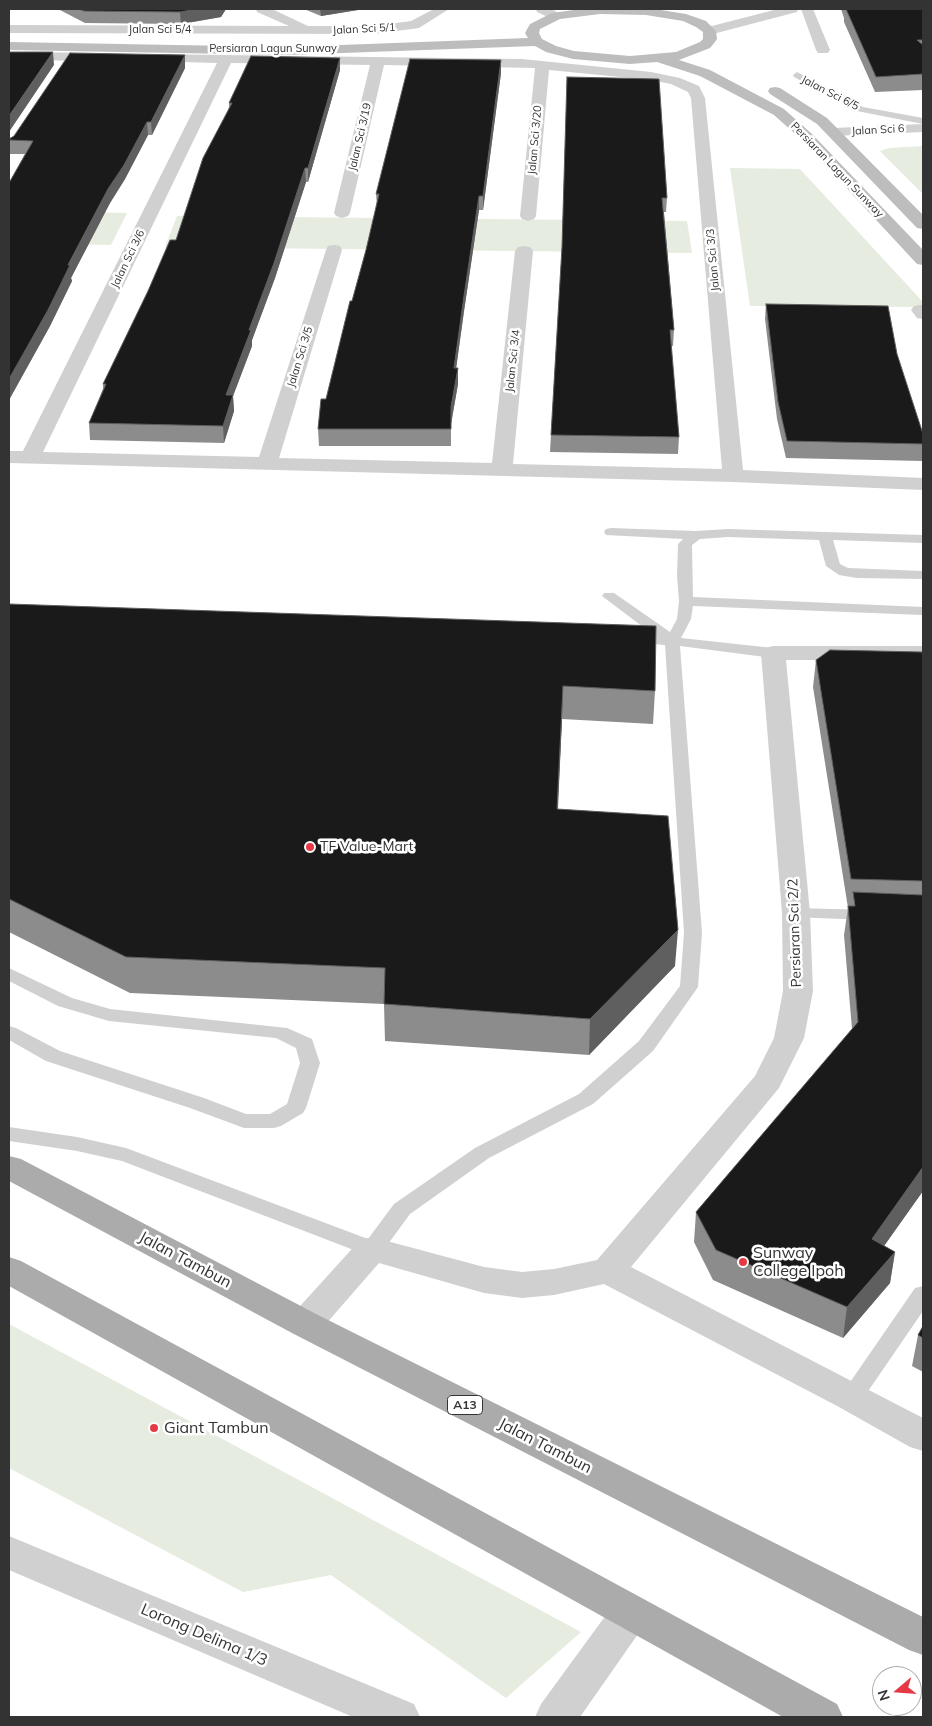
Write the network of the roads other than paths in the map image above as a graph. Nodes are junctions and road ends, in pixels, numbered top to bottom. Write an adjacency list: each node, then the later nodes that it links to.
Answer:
1 (262, 9): 13 (street)
2 (443, 9): 13 (street, Jalan Sci 5/1)
3 (542, 9): 9 (street)
4 (598, 9): 9 (main road); 10 (main road)
5 (792, 9): 14 (street)
6 (807, 9): 19 (street)
7 (713, 14): 10 (street)
8 (17, 15): 12 (street)
9 (557, 16): 15 (main road)
10 (686, 18): 14 (main road)
11 (9, 29): 12 (street, Jalan Sci 5/4)
12 (42, 29): 13 (street, Jalan Sci 5/4)
13 (310, 31)
14 (709, 31): 20 (main road)
15 (534, 37): 17 (main road, Persiaran Lagun Sunway); 23 (main road, Persiaran Lagun Sunway)
16 (9, 38): 17 (main road, Persiaran Lagun Sunway)
17 (119, 44): 18 (main road, Persiaran Lagun Sunway)
18 (9, 46)
19 (823, 50)
20 (692, 52): 23 (main road, Persiaran Lagun Sunway); 26 (main road)
21 (9, 56): 22 (street, Jalan Sci 3/3)
22 (68, 57): 24 (street, Jalan Sci 3/3); 28 (street)
23 (659, 58): 41 (main road, Persiaran Lagun Sunway)
24 (226, 59): 25 (street, Jalan Sci 3/3); 43 (street, Jalan Sci 3/6)
25 (378, 61): 27 (street, Jalan Sci 3/3); 36 (street, Jalan Sci 3/19)
26 (719, 64)
27 (542, 65): 37 (street, Jalan Sci 3/20); 46 (street, Jalan Sci 3/3)
28 (57, 73)
29 (797, 76): 31 (lane, Jalan Sci 6/5)
30 (758, 83): 33 (main road, Persiaran Lagun Sunway)
31 (923, 120)
32 (923, 128): 33 (street, Jalan Sci 6)
33 (834, 132): 35 (main road, Persiaran Lagun Sunway)
34 (923, 140): 35 (street, Jalan Sci 6)
35 (849, 146): 38 (main road, Persiaran Lagun Sunway)
36 (342, 212)
37 (528, 216)
38 (923, 224)
39 (334, 250): 44 (street, Jalan Sci 3/5)
40 (524, 251): 45 (street, Jalan Sci 3/4)
41 (923, 260)
42 (9, 457): 43 (street)
43 (30, 458): 44 (street)
44 (267, 464): 45 (street)
45 (502, 470): 46 (street)
46 (733, 476): 47 (street)
47 (923, 484)
48 (611, 532): 49 (lane)
49 (696, 535): 50 (lane); 54 (lane)
50 (825, 537): 51 (lane); 52 (lane)
51 (923, 539)
52 (923, 575)
53 (609, 596): 57 (lane)
54 (686, 601): 55 (lane); 57 (lane)
55 (923, 611)
56 (613, 638): 57 (lane)
57 (672, 641): 58 (lane); 66 (lane)
58 (773, 653): 59 (street); 60 (street, Persiaran Sci 2/2)
59 (923, 653)
60 (796, 913): 61 (lane); 68 (street, Persiaran Sci 2/2)
61 (884, 916)
62 (9, 974): 63 (lane)
63 (9, 1032)
64 (9, 1134): 66 (lane)
65 (9, 1167): 70 (main road, Jalan Tambun / A13)
66 (372, 1249): 68 (street); 70 (street)
67 (9, 1270): 74 (main road)
68 (608, 1271): 71 (street)
69 (923, 1294): 71 (lane)
70 (306, 1324): 75 (main road, Jalan Tambun / A13)
71 (852, 1397): 72 (street)
72 (923, 1436)
73 (9, 1552): 76 (street, Lorong Delima 1/3)
74 (631, 1612): 77 (street); 78 (main road)
75 (923, 1637)
76 (399, 1717)
77 (556, 1717)
78 (822, 1717)

